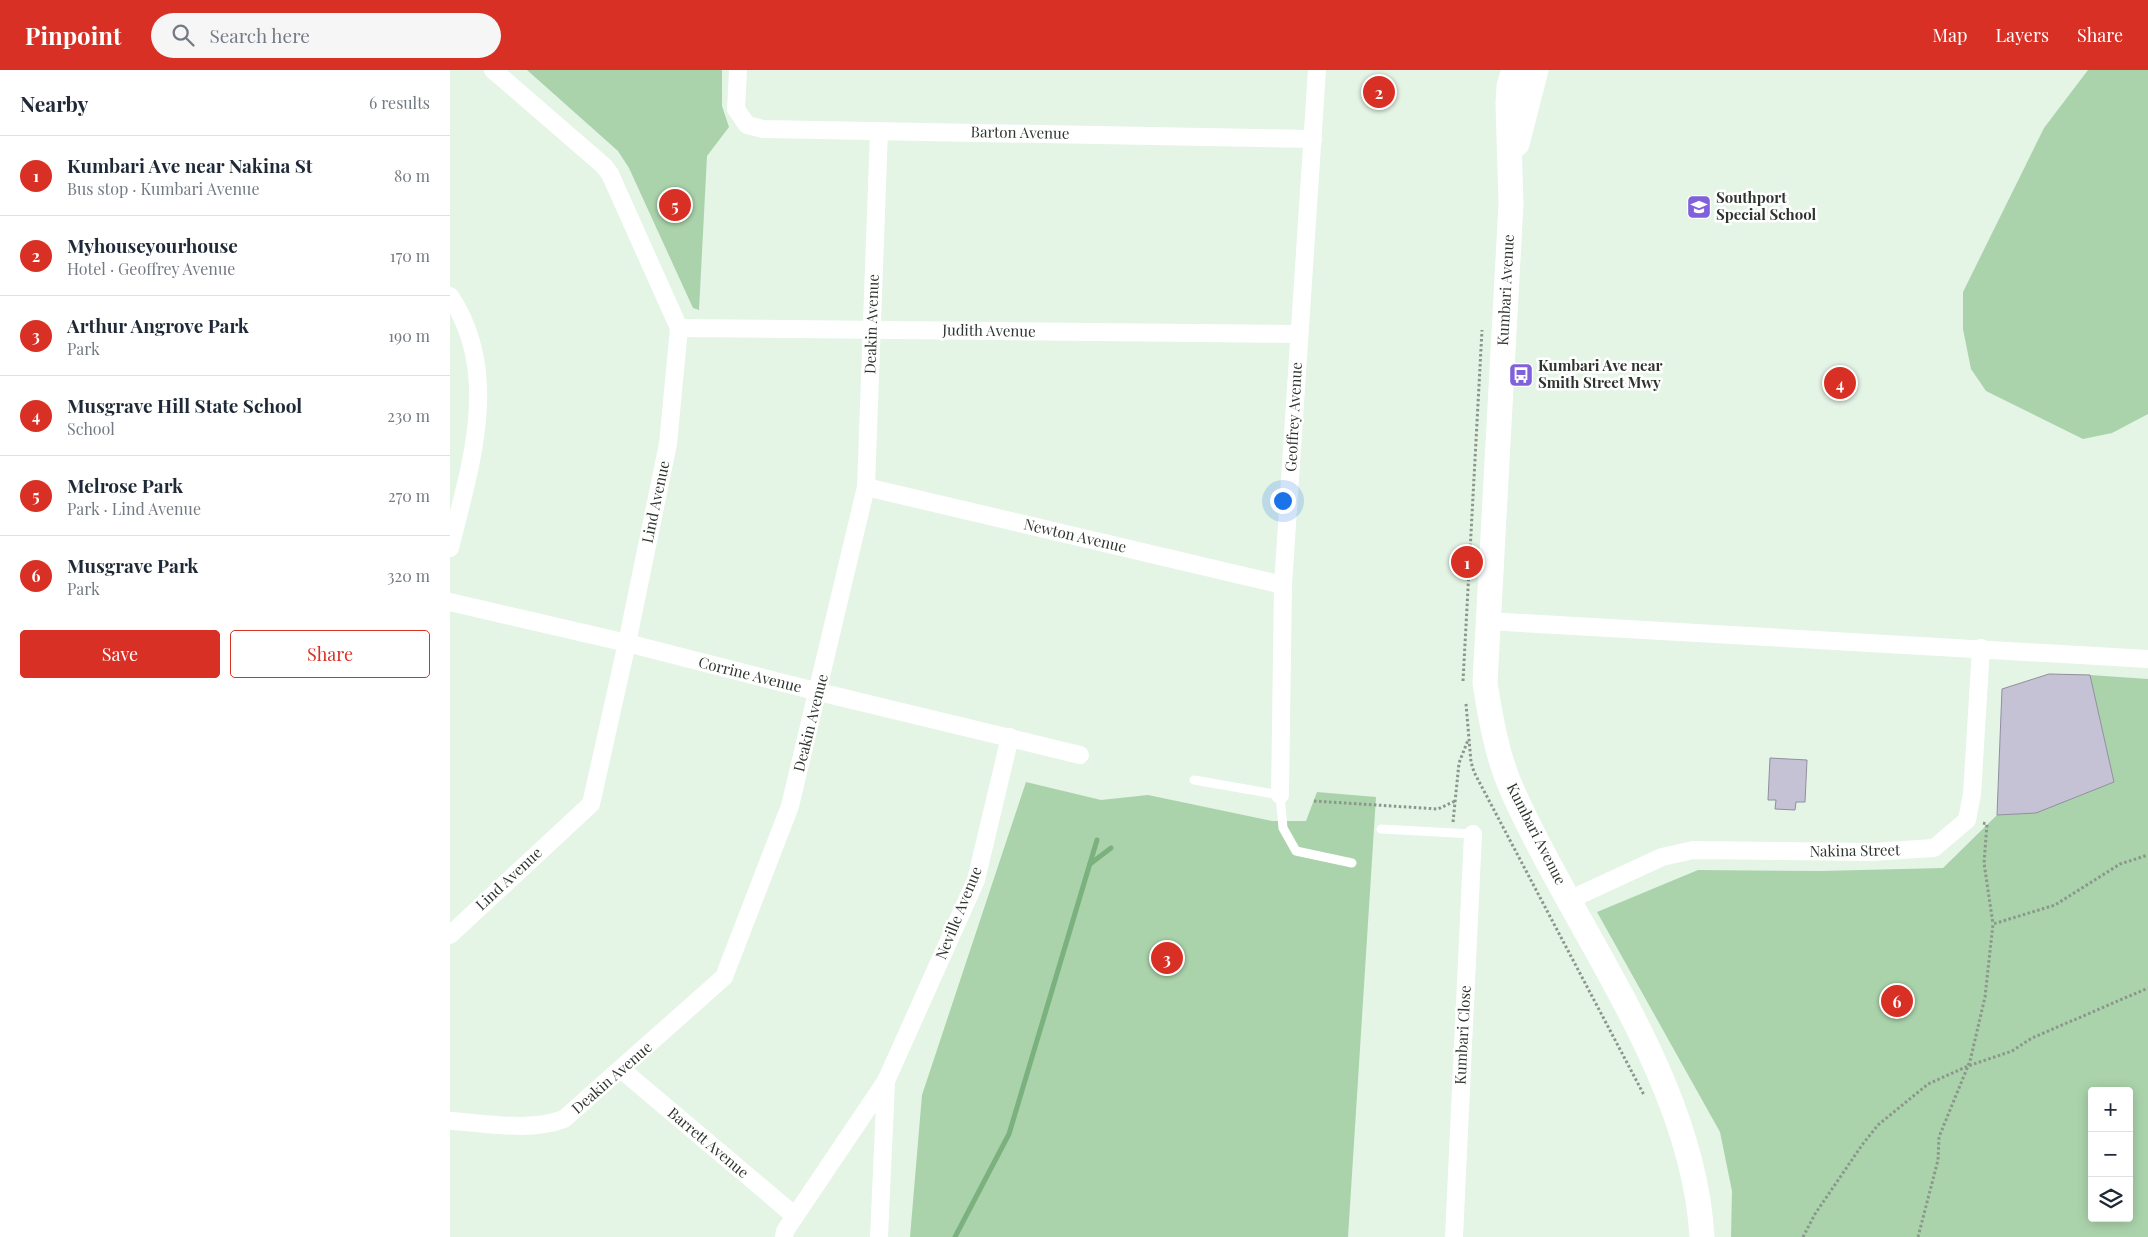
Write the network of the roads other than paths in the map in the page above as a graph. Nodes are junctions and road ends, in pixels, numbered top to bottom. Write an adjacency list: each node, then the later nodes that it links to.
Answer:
1 (493, 70): 10 (street, Lind Avenue)
2 (738, 70): 6 (street, Barton Avenue)
3 (1317, 70): 7 (street, Geoffrey Avenue)
4 (1514, 70): 8 (main road, Kumbari Avenue)
5 (1536, 70): 8 (main road, Kumbari Avenue)
6 (879, 131): 7 (street, Barton Avenue); 11 (street, Deakin Avenue)
7 (1313, 139): 12 (street, Geoffrey Avenue)
8 (1511, 166): 17 (main road, Kumbari Avenue)
9 (450, 296): 14 (street)
10 (679, 328): 11 (street, Judith Avenue); 18 (street, Lind Avenue)
11 (872, 330): 12 (street, Judith Avenue); 13 (street, Deakin Avenue)
12 (1299, 334): 15 (street, Geoffrey Avenue)
13 (866, 487): 15 (street, Newton Avenue); 21 (street, Deakin Avenue)
14 (450, 548)
15 (1284, 585): 25 (street, Geoffrey Avenue)
16 (450, 602): 18 (street, Corrine Avenue)
17 (1487, 621): 19 (street); 29 (main road, Kumbari Avenue)
18 (627, 643): 21 (street, Corrine Avenue); 30 (street, Lind Avenue)
19 (1981, 648): 20 (street); 29 (street, Nakina Street)
20 (2148, 659)
21 (819, 692): 22 (street, Corrine Avenue); 31 (street, Deakin Avenue)
22 (1010, 737): 23 (street, Corrine Avenue); 32 (street, Neville Avenue)
23 (1080, 754)
24 (1194, 780): 25 (lane)
25 (1280, 795): 28 (lane)
26 (1381, 829): 27 (lane)
27 (1473, 834): 37 (street, Kumbari Close)
28 (1352, 863)
29 (1569, 900): 38 (main road, Kumbari Avenue)
30 (450, 934)
31 (622, 1070): 33 (street, Deakin Avenue); 34 (street, Barrett Avenue)
32 (886, 1081): 34 (street, Neville Avenue); 36 (street, Neville Avenue)
33 (450, 1121)
34 (795, 1216): 35 (street, Neville Avenue)
35 (784, 1237)
36 (880, 1237)
37 (1454, 1237)
38 (1702, 1237)

